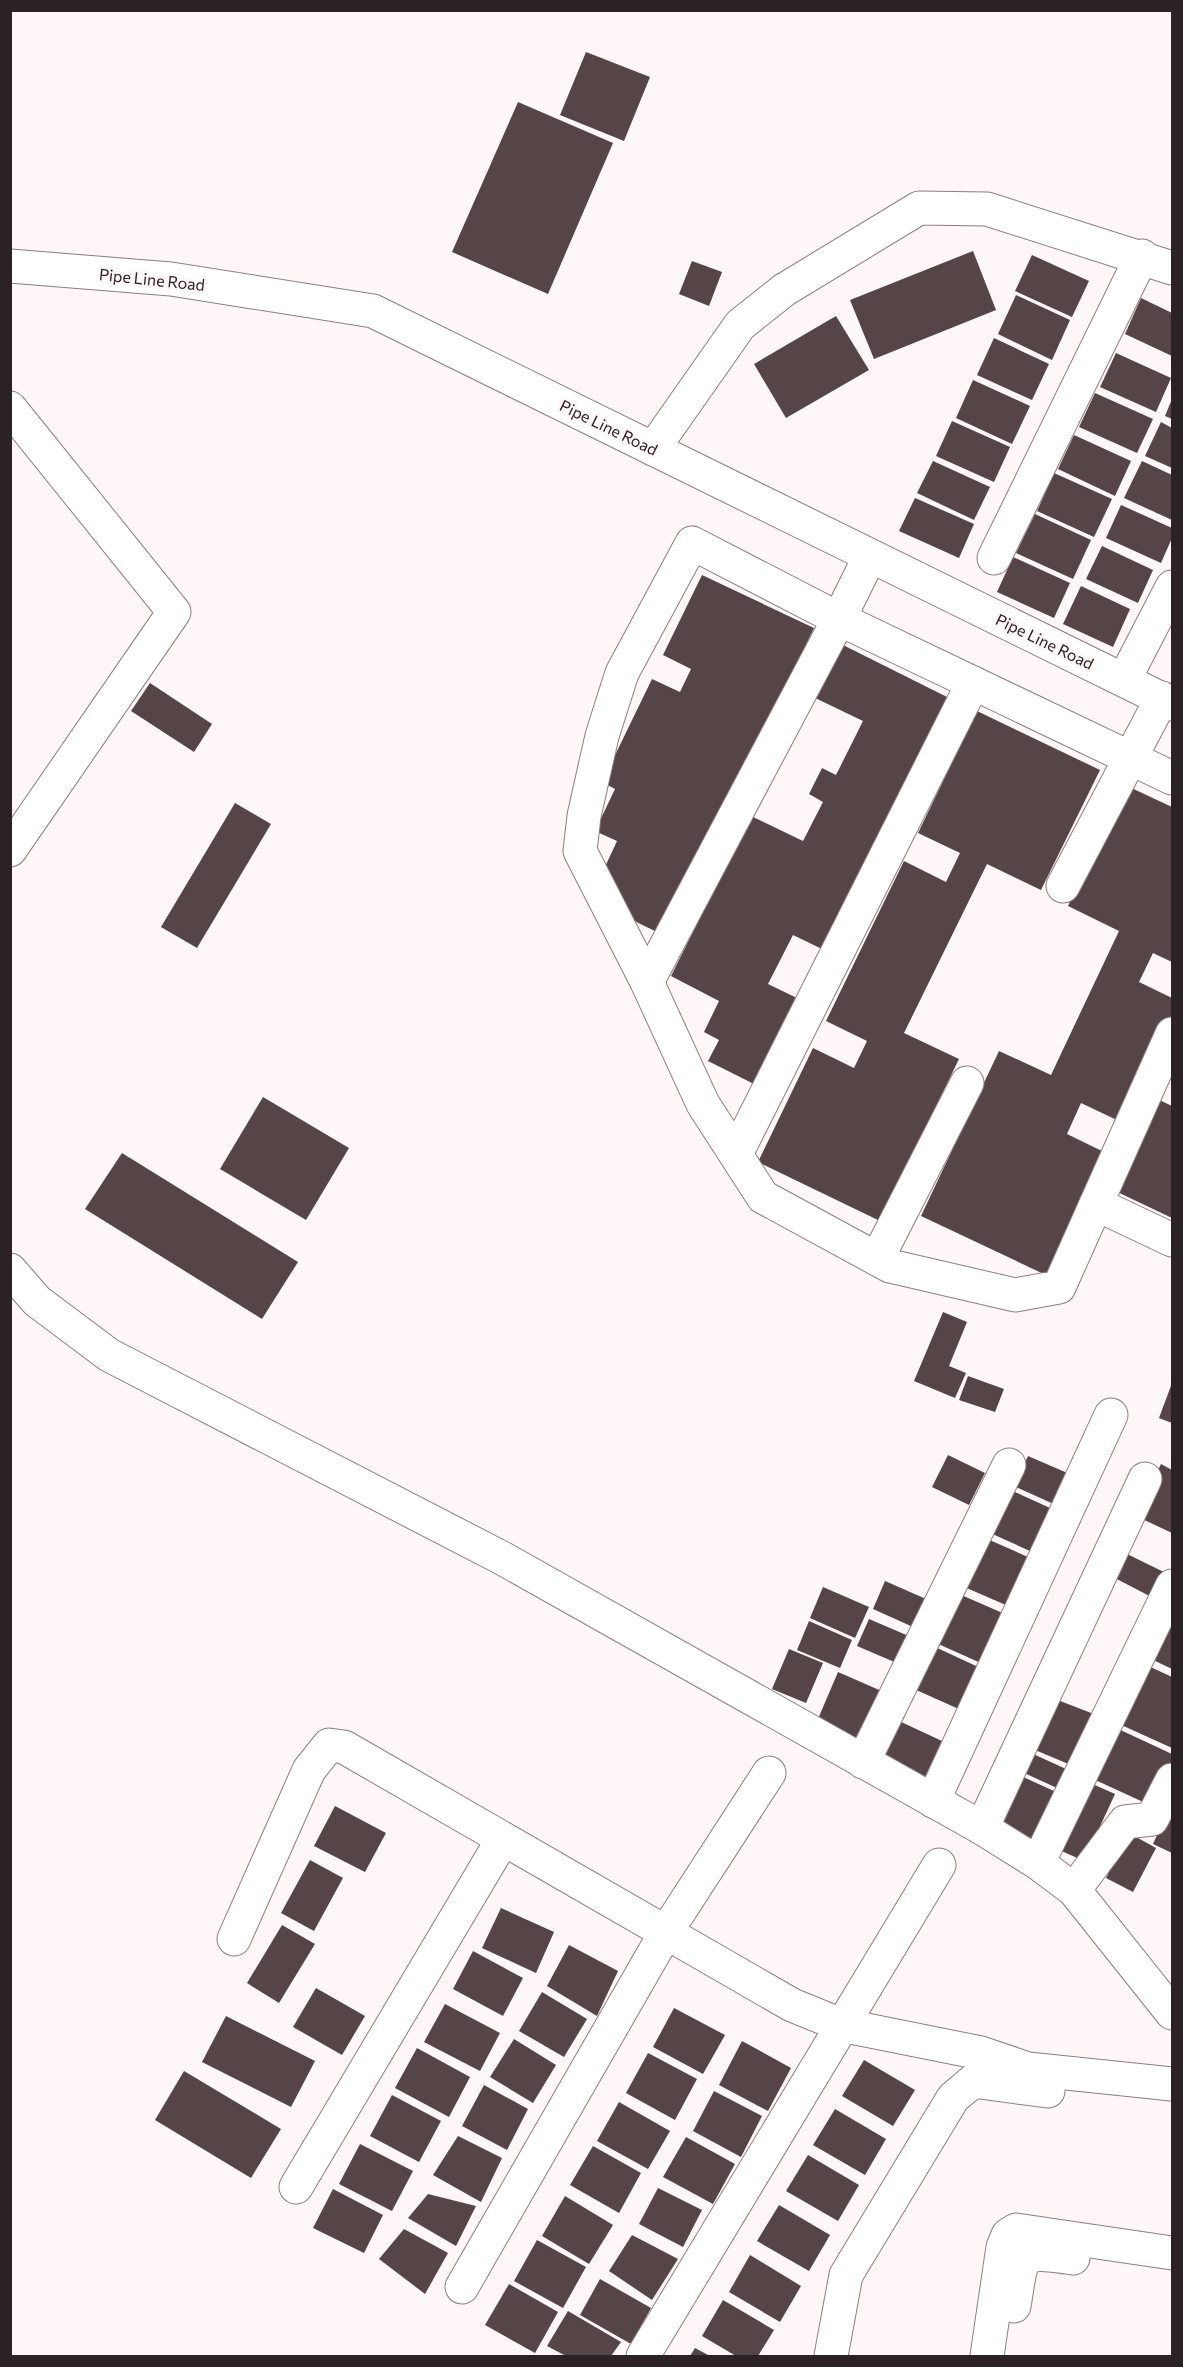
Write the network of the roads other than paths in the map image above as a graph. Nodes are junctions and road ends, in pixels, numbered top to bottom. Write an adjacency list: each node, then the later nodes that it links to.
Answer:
1 (1142, 256): 3 (street); 5 (street); 7 (street)
2 (10, 266): 5 (street, Pipe Line Road)
3 (1173, 268)
4 (10, 408): 15 (street)
5 (653, 449): 6 (street, Pipe Line Road)
6 (870, 556): 9 (street); 10 (street, Pipe Line Road)
7 (994, 558)
8 (1173, 587): 10 (street)
9 (839, 619): 11 (street); 17 (street); 17 (street)
10 (1124, 680): 12 (street, Pipe Line Road)
11 (973, 683): 13 (street); 20 (street)
12 (1167, 701): 13 (street)
13 (1131, 758): 14 (street); 16 (street)
14 (1173, 778)
15 (10, 850)
16 (1063, 886)
17 (647, 982): 20 (street)
18 (1173, 1035): 21 (street)
19 (967, 1083): 23 (street)
20 (736, 1154): 23 (street)
21 (1096, 1204): 22 (street); 23 (street)
22 (1173, 1240)
23 (877, 1259)
24 (10, 1270): 29 (street)
25 (1111, 1415): 32 (street)
26 (1009, 1465): 29 (street)
27 (1145, 1479): 33 (street)
28 (1173, 1586): 35 (street)
29 (863, 1762): 32 (street)
30 (769, 1773): 38 (street)
31 (1173, 1780): 37 (street)
32 (933, 1801): 33 (street)
33 (982, 1828): 35 (street)
34 (503, 1839): 38 (street); 39 (street); 46 (street)
35 (1038, 1863): 37 (street)
36 (939, 1865): 41 (street)
37 (1074, 1890): 40 (street)
38 (666, 1932): 41 (street); 49 (street)
39 (234, 1939)
40 (1173, 2013)
41 (841, 2025): 42 (street); 50 (street)
42 (981, 2053): 43 (street); 44 (street)
43 (1173, 2063)
44 (1173, 2084)
45 (1173, 2106): 51 (street)
46 (296, 2187)
47 (1173, 2253): 52 (street)
48 (1173, 2271): 53 (street)
49 (462, 2287)
50 (644, 2356)
51 (831, 2356)
52 (987, 2356)
53 (1006, 2356)

